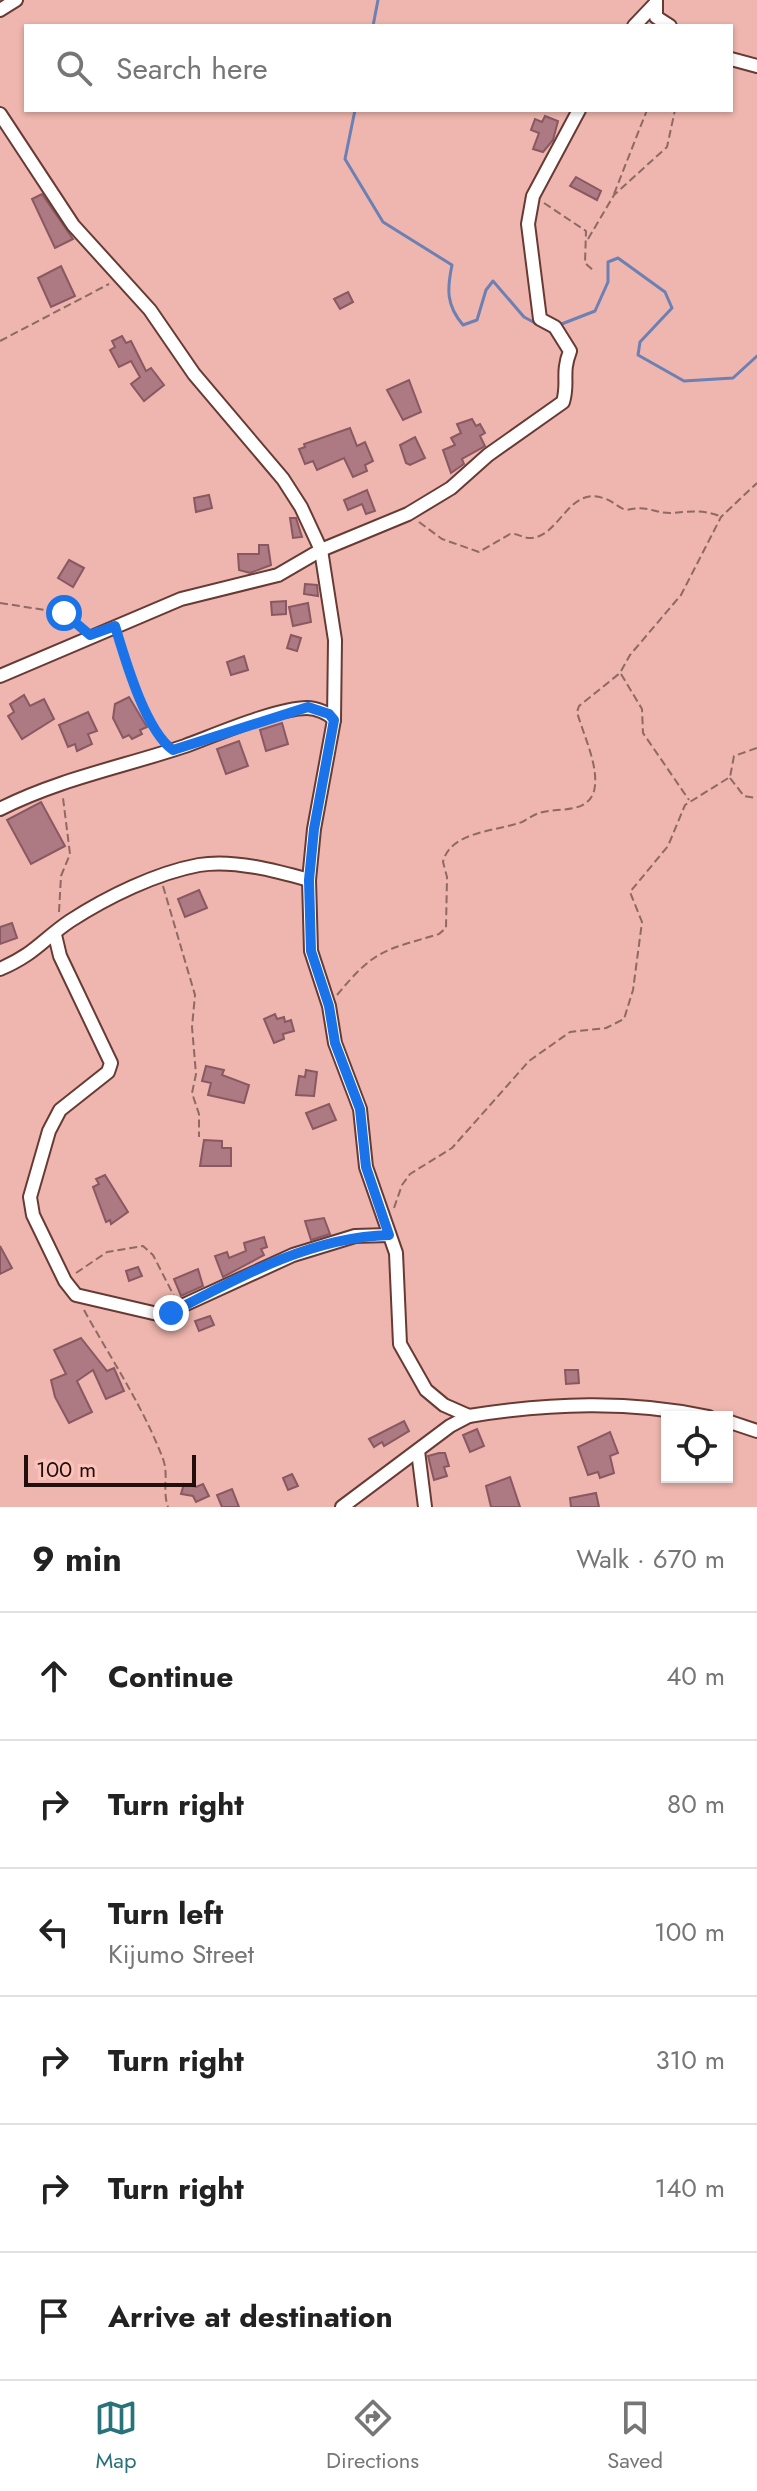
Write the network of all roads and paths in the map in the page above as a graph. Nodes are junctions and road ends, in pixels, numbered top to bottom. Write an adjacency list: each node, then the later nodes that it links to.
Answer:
1 (16, 0): 3 (street)
2 (655, 2): 4 (street); 5 (street)
3 (0, 10)
4 (636, 24)
5 (667, 24)
6 (733, 60): 7 (street)
7 (757, 66)
8 (578, 112): 13 (street)
9 (646, 112): 12 (path)
10 (675, 112): 12 (path)
11 (0, 114): 16 (street)
12 (614, 195): 14 (path)
13 (533, 196): 14 (path); 19 (street)
14 (588, 239): 15 (path)
15 (595, 272)
16 (121, 276): 17 (path); 21 (street)
17 (0, 341)
18 (757, 483): 20 (path)
19 (408, 514): 20 (path); 21 (street)
20 (721, 517): 25 (path)
21 (321, 550): 23 (street); 27 (street)
22 (0, 603): 24 (path)
23 (115, 626): 24 (street); 29 (path)
24 (90, 635): 26 (street)
25 (620, 673): 33 (path); 39 (path)
26 (0, 676)
27 (334, 720): 29 (street); 36 (street)
28 (757, 748): 30 (path)
29 (173, 750): 31 (street)
30 (730, 777): 32 (path); 33 (path)
31 (71, 778): 34 (street); 37 (path)
32 (757, 798)
33 (689, 801): 41 (path)
34 (0, 809)
35 (161, 877): 36 (street); 37 (street); 40 (path)
36 (309, 880): 39 (street)
37 (60, 930): 38 (street); 42 (street)
38 (0, 969)
39 (329, 1006): 41 (street)
40 (199, 1137)
41 (387, 1231): 44 (street); 46 (street)
42 (65, 1281): 43 (street); 44 (path)
43 (76, 1295): 44 (street); 50 (path)
44 (202, 1297)
45 (680, 1411): 46 (street)
46 (469, 1416): 49 (street)
47 (733, 1423): 48 (street)
48 (757, 1431)
49 (418, 1451): 51 (street); 52 (street)
50 (168, 1507)
51 (342, 1507)
52 (425, 1507)

